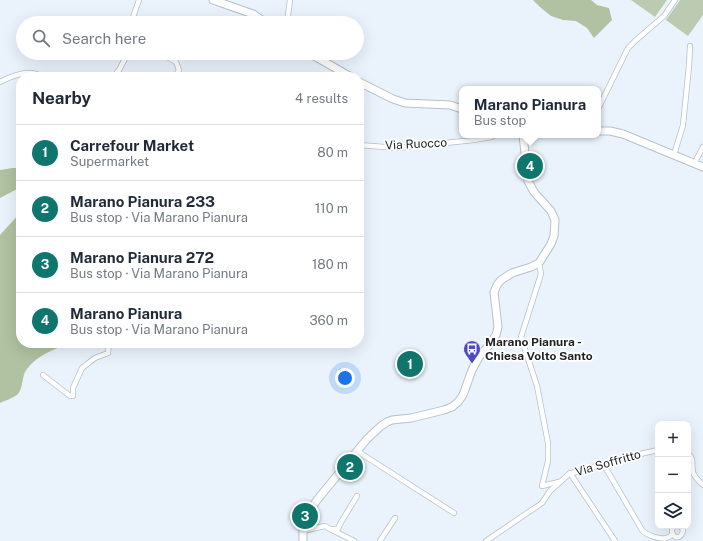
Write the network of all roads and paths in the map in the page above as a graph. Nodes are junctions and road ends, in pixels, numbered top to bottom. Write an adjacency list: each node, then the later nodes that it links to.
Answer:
1 (139, 0): 5 (street)
2 (213, 0): 6 (street)
3 (290, 0): 7 (street)
4 (675, 0): 18 (street)
5 (133, 16)
6 (256, 16)
7 (288, 16)
8 (690, 46): 25 (street)
9 (124, 60): 12 (street)
10 (172, 60): 13 (street)
11 (321, 60): 14 (street)
12 (117, 72)
13 (178, 72)
14 (342, 72)
15 (16, 75): 16 (street)
16 (0, 82)
17 (364, 84): 19 (street)
18 (601, 103)
19 (459, 108)
20 (601, 131): 25 (street)
21 (485, 138): 23 (street, Via Ruocco)
22 (523, 138): 28 (street)
23 (364, 145)
24 (703, 147): 26 (street)
25 (674, 155): 26 (street)
26 (694, 164): 27 (street)
27 (703, 167)
28 (539, 263): 31 (street); 36 (street)
29 (108, 348): 30 (street)
30 (43, 376)
31 (357, 451): 39 (street); 44 (street)
32 (655, 451): 34 (street, Via Soffritto)
33 (691, 457): 37 (street)
34 (602, 464): 35 (street, Via Soffritto); 45 (street)
35 (570, 473): 36 (street, Via Soffritto); 50 (street)
36 (559, 482): 49 (street, Via Soffritto)
37 (703, 485)
38 (357, 496): 41 (street)
39 (454, 513)
40 (395, 518): 48 (street)
41 (330, 529): 44 (street); 47 (street)
42 (672, 529): 45 (street)
43 (682, 529): 45 (street)
44 (303, 531): 46 (street)
45 (672, 534)
46 (303, 541)
47 (354, 541)
48 (380, 541)
49 (486, 541)
50 (615, 541)

